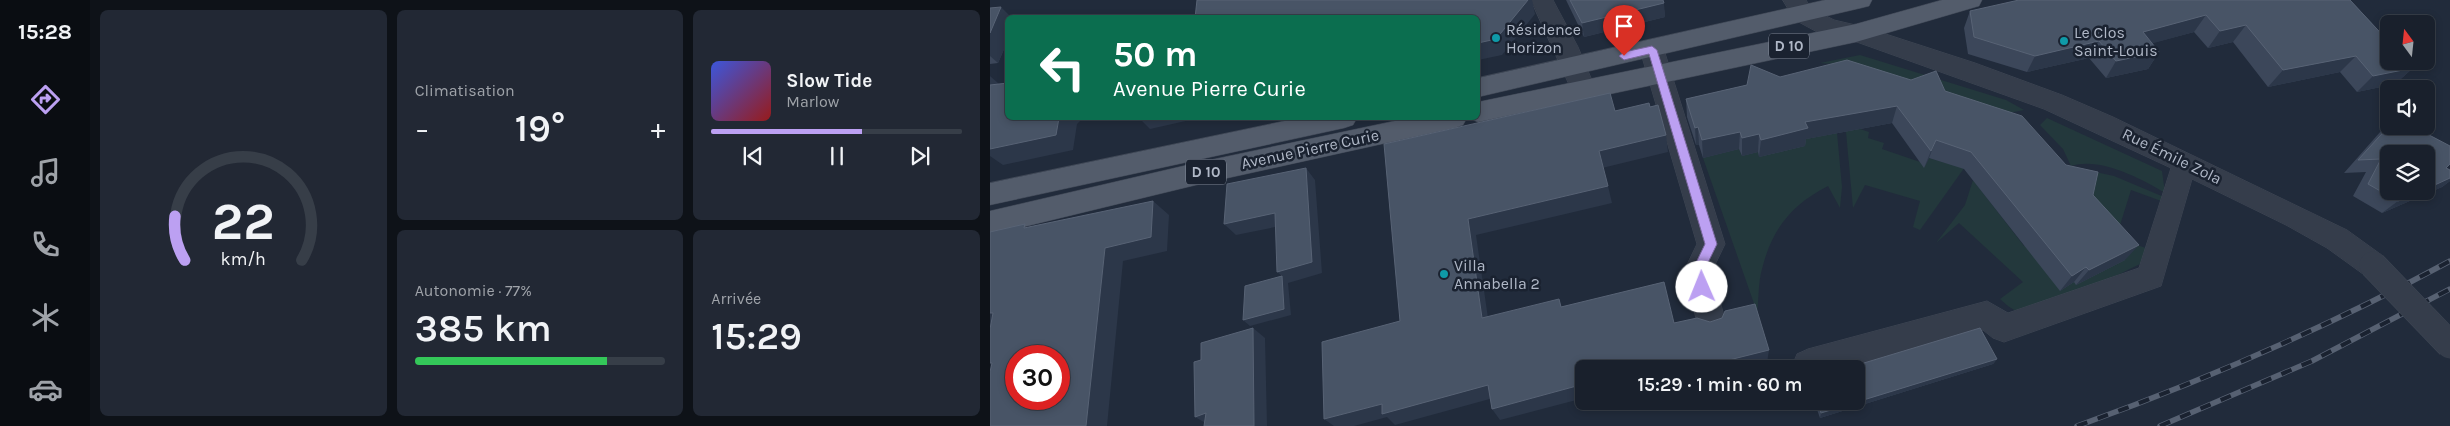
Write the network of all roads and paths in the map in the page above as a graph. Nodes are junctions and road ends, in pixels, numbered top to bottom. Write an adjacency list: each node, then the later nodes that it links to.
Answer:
1 (1542, 0): 8 (street)
2 (1861, 0): 4 (main road, D 10)
3 (1971, 0): 5 (main road, D 10)
4 (1798, 7): 5 (street); 6 (street); 7 (main road, D 10)
5 (1856, 33): 6 (main road, D 10); 14 (street, Rue Émile Zola)
6 (1792, 45): 7 (main road, D 10)
7 (1656, 62): 8 (main road, D 10); 10 (main road, D 10); 17 (street)
8 (1574, 68): 9 (main road, D 10); 10 (street)
9 (1480, 88)
10 (1584, 90): 11 (main road, D 10)
11 (1480, 112)
12 (1335, 120): 15 (main road, Avenue Pierre Curie / D 10)
13 (1445, 120): 16 (main road, Avenue Pierre Curie / D 10)
14 (2188, 164): 18 (street, Rue Émile Zola, bridge); 19 (street)
15 (990, 194)
16 (990, 224)
17 (1710, 320)
18 (2450, 345)
19 (1823, 360)

